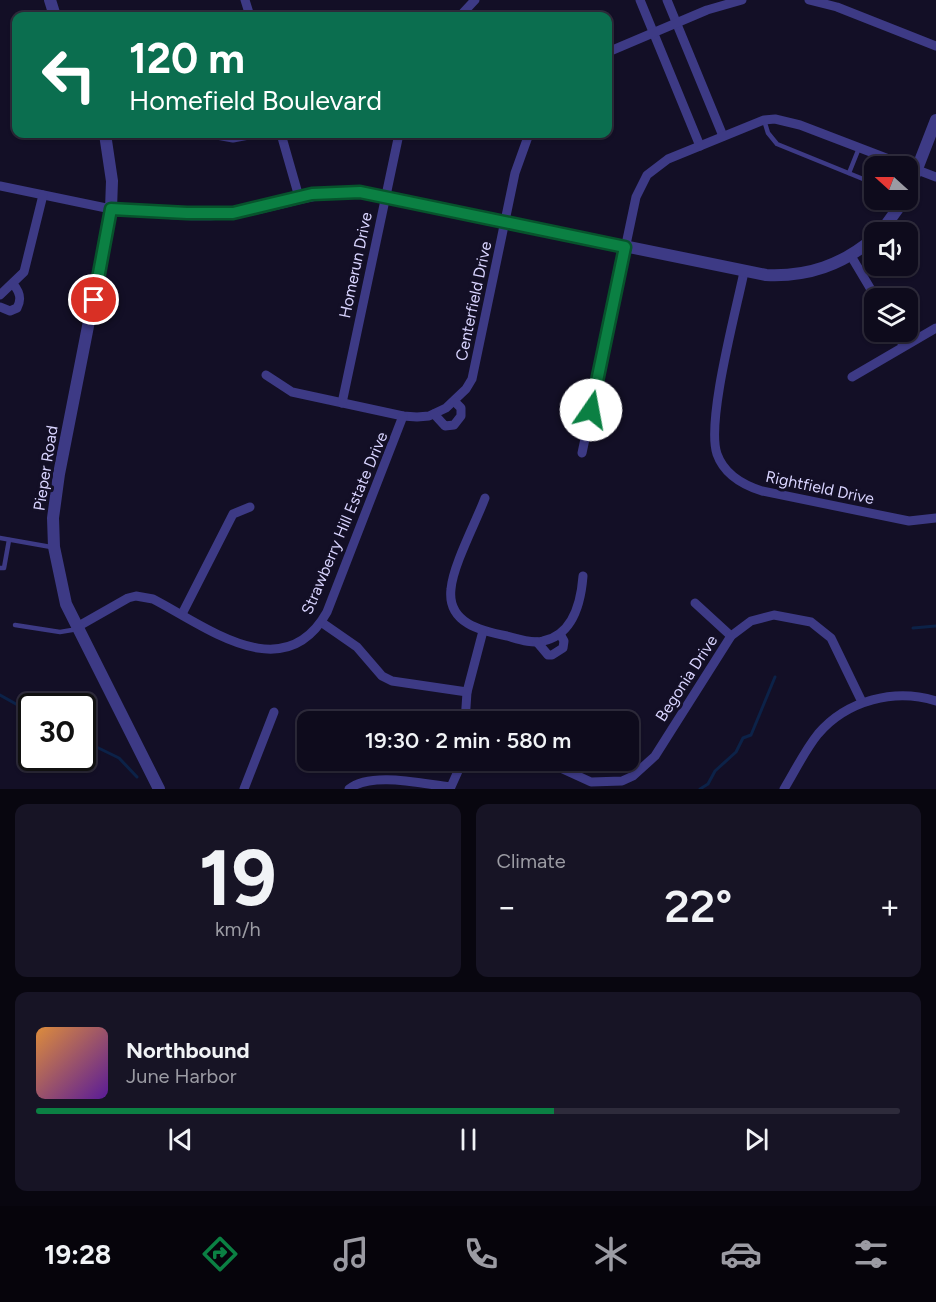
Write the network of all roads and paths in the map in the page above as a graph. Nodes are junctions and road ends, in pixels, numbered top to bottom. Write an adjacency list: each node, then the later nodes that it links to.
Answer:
1 (475, 0): 6 (street)
2 (640, 0): 8 (street)
3 (667, 0): 7 (street)
4 (742, 0): 7 (street)
5 (809, 0): 9 (street)
6 (464, 12)
7 (676, 22): 8 (street); 13 (street)
8 (653, 32): 10 (street); 18 (street)
9 (936, 46)
10 (612, 50)
11 (764, 120): 13 (street); 19 (street); 23 (lane)
12 (936, 120): 21 (street)
13 (723, 136): 18 (street)
14 (106, 138): 30 (street, Pieper Road)
15 (283, 138): 28 (street)
16 (398, 138): 29 (street, Homerun Drive)
17 (528, 138): 31 (street, Centerfield Drive)
18 (700, 146): 33 (street)
19 (859, 147): 20 (street); 23 (lane)
20 (882, 156)
21 (918, 167)
22 (918, 170): 24 (street)
23 (849, 173): 25 (lane)
24 (936, 177)
25 (864, 179)
26 (0, 186): 27 (street)
27 (43, 195): 30 (street); 36 (street)
28 (299, 197): 29 (street); 30 (street)
29 (384, 197): 31 (street); 46 (street, Homerun Drive)
30 (111, 209): 55 (street, Pieper Road)
31 (504, 222): 33 (street); 45 (street, Centerfield Drive)
32 (864, 246): 34 (street)
33 (625, 247): 35 (street); 49 (street)
34 (851, 256): 35 (street); 37 (street)
35 (744, 272): 52 (street, Rightfield Drive)
36 (14, 284): 38 (street); 39 (street)
37 (870, 288)
38 (0, 295)
39 (0, 307)
40 (936, 328): 42 (street)
41 (902, 342): 42 (street)
42 (904, 346): 44 (street)
43 (266, 375): 46 (street, Centerfield Drive)
44 (852, 377)
45 (455, 402): 47 (street, Centerfield Drive); 47 (street, Centerfield Drive)
46 (342, 404): 48 (street, Centerfield Drive)
47 (434, 414): 48 (street, Centerfield Drive)
48 (403, 416): 60 (street, Strawberry Hill Estate Drive)
49 (582, 453)
50 (485, 498): 63 (street)
51 (250, 507): 59 (street)
52 (936, 518)
53 (0, 538): 54 (lane)
54 (9, 540): 55 (lane); 56 (lane)
55 (54, 547): 62 (street, Pieper Road)
56 (0, 568)
57 (583, 576): 64 (street)
58 (695, 603): 65 (street)
59 (183, 614): 60 (street, Strawberry Hill Estate Drive); 62 (street, Strawberry Hill Estate Drive)
60 (321, 622): 67 (street)
61 (15, 625): 62 (lane)
62 (78, 628): 77 (street, Pieper Road)
63 (483, 631): 66 (street); 67 (street)
64 (560, 634): 66 (street); 66 (street)
65 (731, 636): 69 (street, Begonia Drive); 74 (street, Begonia Drive)
66 (541, 641)
67 (467, 692): 70 (street)
68 (936, 701): 69 (street)
69 (862, 702): 80 (street)
70 (466, 711)
71 (274, 712): 78 (street)
72 (458, 771): 76 (street)
73 (565, 771): 75 (street, Begonia Drive)
74 (622, 785): 75 (street, Begonia Drive)
75 (602, 786)
76 (450, 788): 79 (street)
77 (159, 789)
78 (243, 789)
79 (349, 789)
80 (784, 789)

